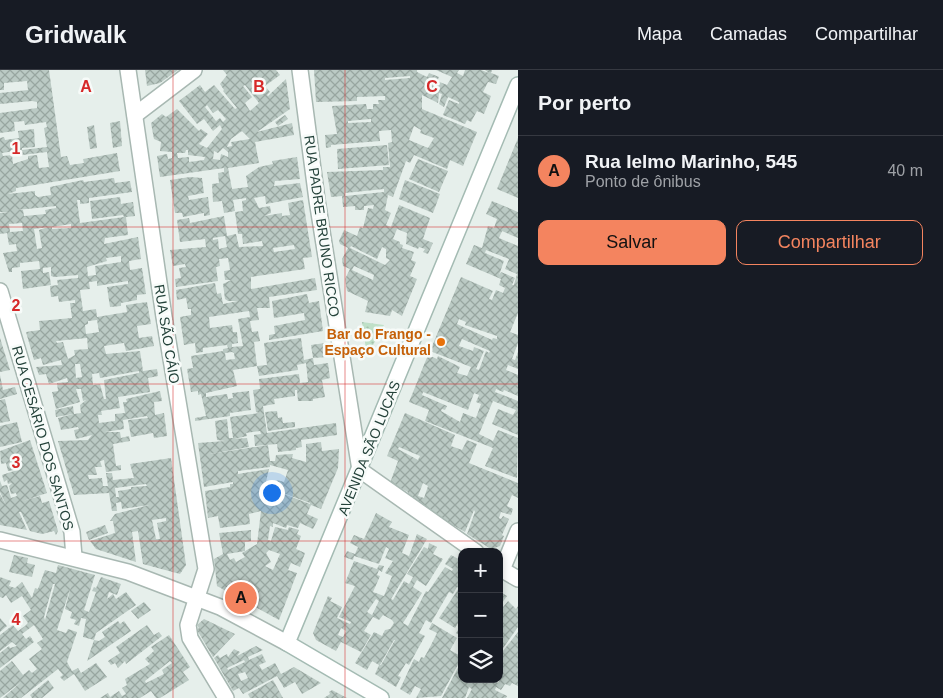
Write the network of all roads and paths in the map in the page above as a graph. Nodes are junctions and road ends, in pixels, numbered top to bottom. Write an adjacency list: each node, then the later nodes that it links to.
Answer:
1 (128, 70): 5 (street, RUA SÃO CÁIO)
2 (194, 70): 5 (street)
3 (300, 70): 7 (street, RUA PADRE BRUNO RICCO)
4 (518, 85): 7 (street, AVENIDA SÃO LUCAS)
5 (135, 115): 15 (street, RUA SÃO CÁIO)
6 (0, 291): 11 (street, RUA CESÁRIO DOS SANTOS)
7 (360, 470): 10 (street); 16 (street, AVENIDA SÃO LUCAS)
8 (518, 531): 12 (street)
9 (0, 540): 11 (street)
10 (470, 548)
11 (74, 557): 15 (street)
12 (503, 563)
13 (503, 571): 14 (street)
14 (518, 579)
15 (198, 597): 16 (street); 17 (street, RUA SÃO CÁIO)
16 (287, 644): 18 (street)
17 (226, 698)
18 (380, 698)

